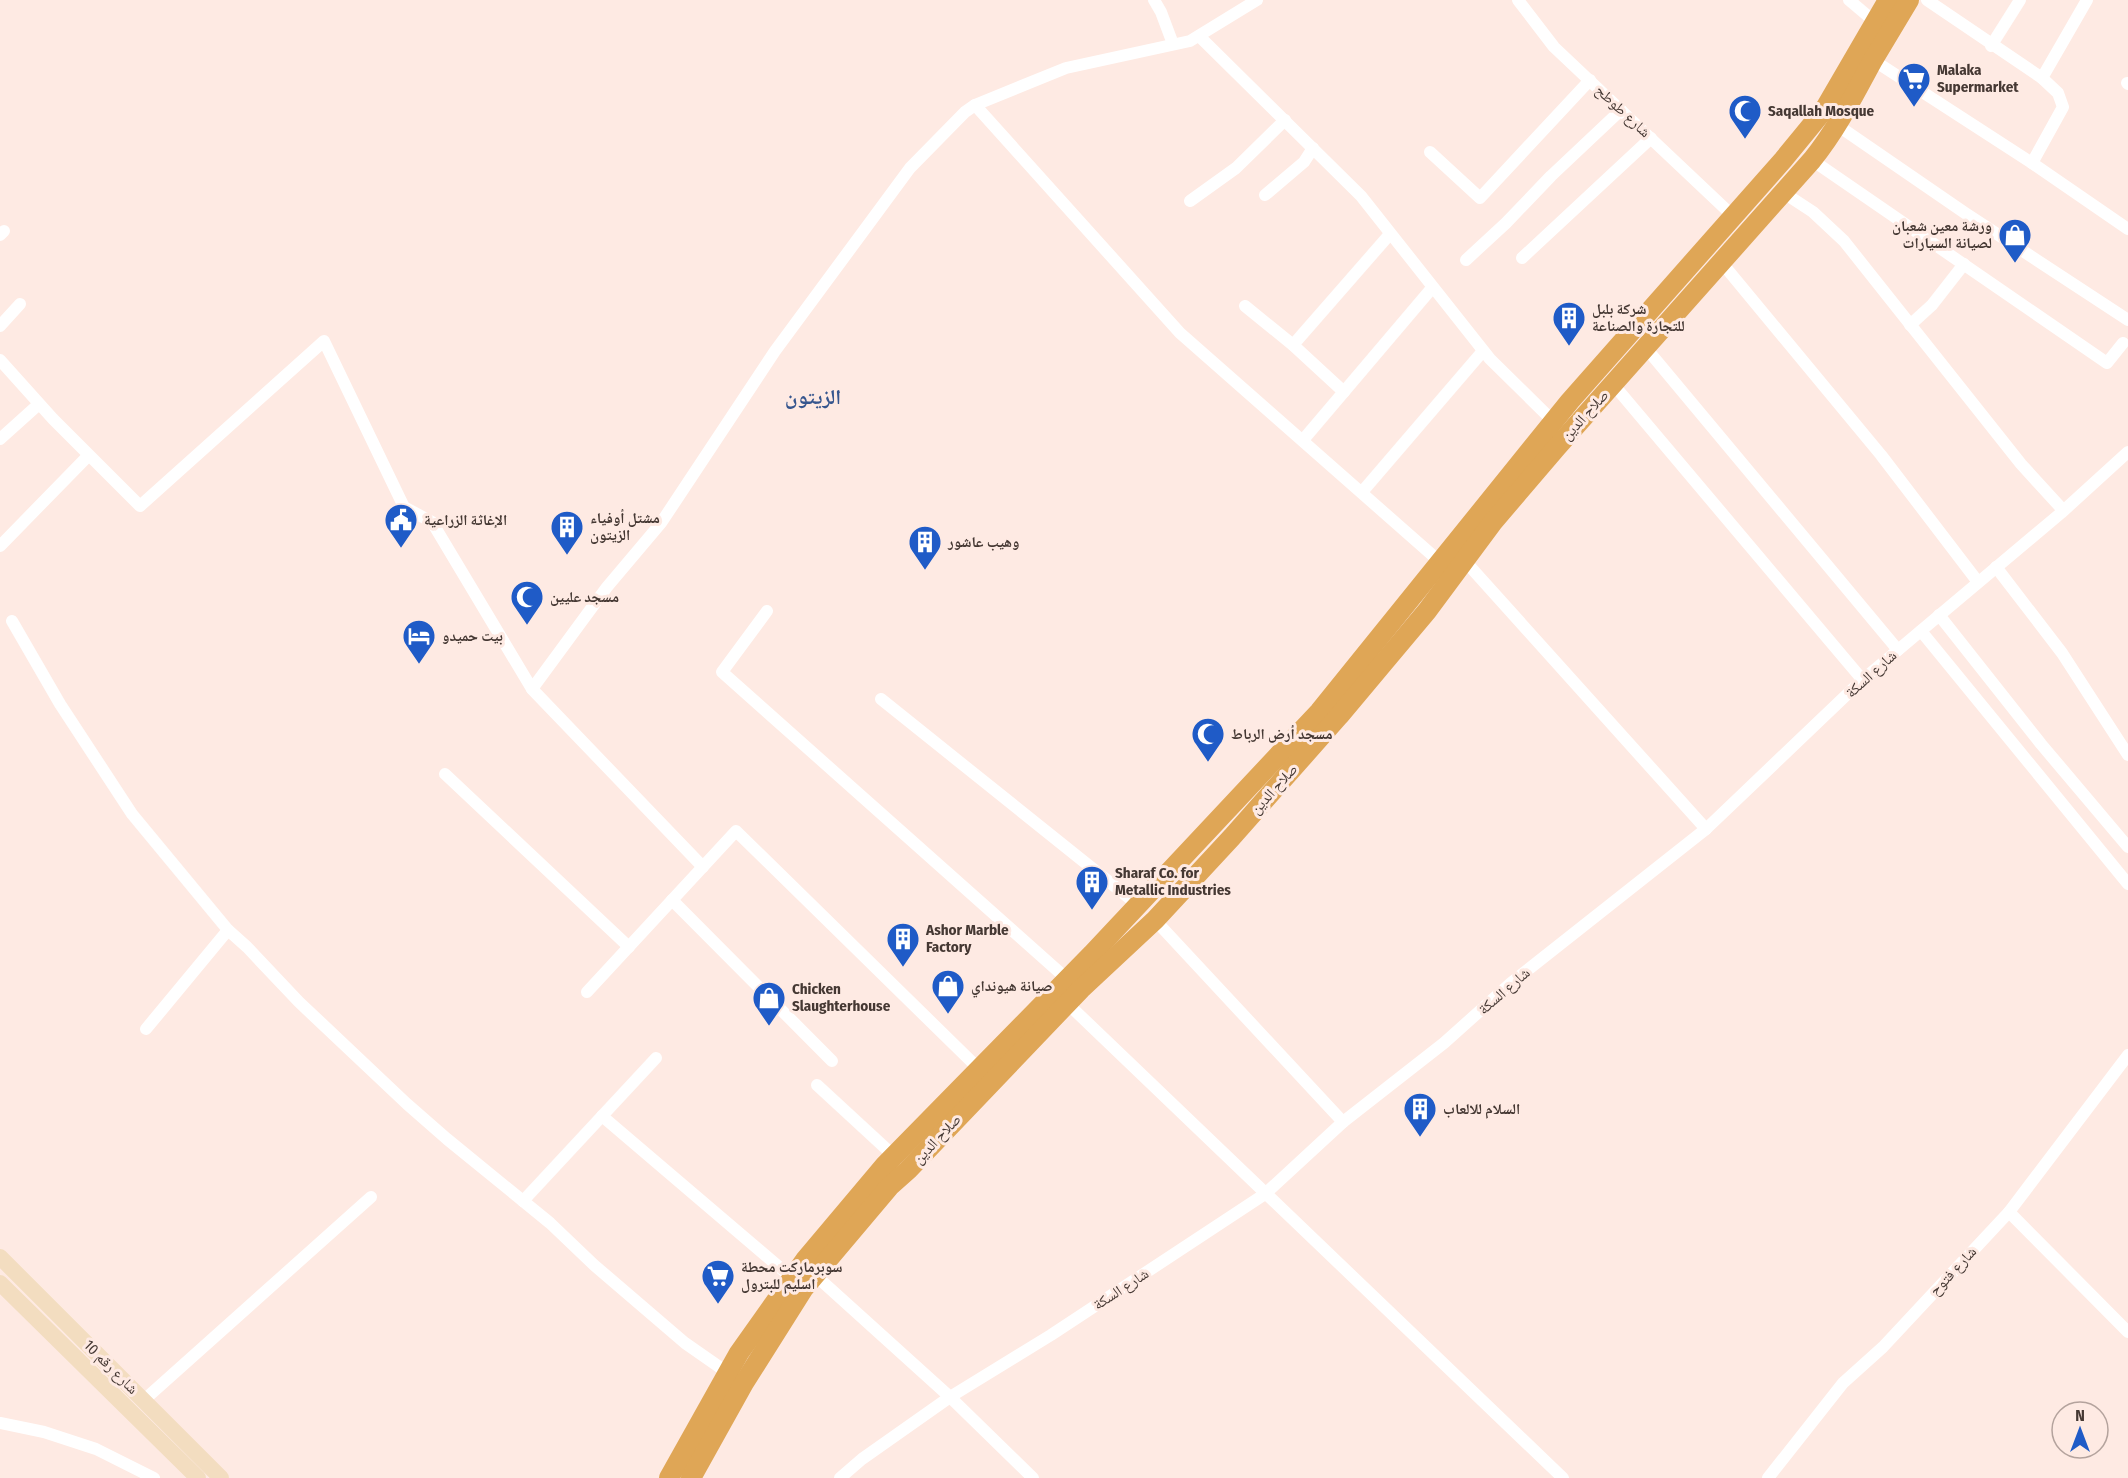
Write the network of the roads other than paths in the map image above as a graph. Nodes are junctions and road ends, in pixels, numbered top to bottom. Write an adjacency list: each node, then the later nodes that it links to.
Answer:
1 (1154, 0): 12 (street)
2 (1257, 0): 11 (street)
3 (1518, 0): 16 (street, شارع طوطح)
4 (1850, 0): 10 (street)
5 (1888, 0): 10 (highway, صلاح الدين)
6 (1909, 0): 14 (highway, صلاح الدين)
7 (1927, 0): 13 (street)
8 (2020, 0): 13 (street)
9 (2087, 0): 15 (street)
10 (1875, 22): 29 (highway, صلاح الدين)
11 (1199, 36): 12 (street); 19 (street)
12 (1173, 44): 17 (street)
13 (1991, 46): 15 (street)
14 (1873, 60): 20 (highway, صلاح الدين); 25 (street)
15 (2042, 78): 25 (street)
16 (1590, 80): 18 (street, شارع طوطح); 23 (street)
17 (975, 105): 52 (street); 68 (street)
18 (1621, 110): 21 (street, شارع طوطح); 33 (street)
19 (1285, 120): 22 (street); 28 (street)
20 (1838, 125): 24 (highway, صلاح الدين); 39 (street)
21 (1651, 138): 29 (street, شارع طوطح); 32 (street)
22 (1313, 148): 27 (street); 31 (street)
23 (1430, 152)
24 (1812, 160): 26 (highway, صلاح الدين); 35 (street)
25 (2032, 163): 30 (street)
26 (1784, 193): 34 (highway, صلاح الدين); 40 (street)
27 (1265, 195)
28 (1190, 201)
29 (1734, 217): 50 (highway, صلاح الدين)
30 (2128, 229)
31 (1390, 234): 36 (street); 43 (street)
32 (1521, 258)
33 (1466, 260)
34 (1722, 263): 44 (highway, صلاح الدين); 61 (street)
35 (1964, 264): 40 (street); 42 (street)
36 (1432, 288): 45 (street); 48 (street)
37 (20, 304): 41 (street)
38 (1245, 306): 43 (street)
39 (2128, 320)
40 (1910, 325): 56 (street)
41 (0, 326)
42 (2126, 342)
43 (1293, 345): 48 (street)
44 (1646, 348): 47 (highway, صلاح الدين); 66 (street)
45 (1483, 351): 50 (street); 55 (street)
46 (0, 360): 49 (street)
47 (1613, 384): 59 (highway, صلاح الدين); 67 (street)
48 (1344, 392): 52 (street)
49 (39, 404): 51 (street); 54 (street)
50 (1553, 421): 58 (highway, صلاح الدين)
51 (0, 439)
52 (1303, 440): 55 (street)
53 (2128, 452): 56 (street, شارع السكة)
54 (88, 456): 57 (street); 68 (street)
55 (1362, 492): 58 (street)
56 (2063, 510): 60 (street, شارع السكة)
57 (0, 546)
58 (1439, 561): 77 (highway, صلاح الدين)
59 (1465, 561): 72 (street); 78 (highway, صلاح الدين)
60 (1996, 567): 61 (street, شارع السكة); 70 (street)
61 (1978, 582): 63 (street, شارع السكة)
62 (767, 611): 81 (street)
63 (1939, 615): 65 (street, شارع السكة); 73 (street)
64 (12, 621): 79 (street)
65 (1921, 631): 66 (street, شارع السكة); 75 (street)
66 (1898, 650): 67 (street, شارع السكة)
67 (1860, 682): 72 (street, شارع السكة)
68 (532, 689): 74 (street)
69 (881, 699): 77 (street)
70 (2128, 754)
71 (445, 774): 80 (street)
72 (1707, 829): 91 (street, شارع السكة)
73 (2128, 847)
74 (703, 867): 76 (street); 88 (street)
75 (2128, 884)
76 (672, 900): 80 (street); 87 (street)
77 (1138, 906): 81 (highway, صلاح الدين)
78 (1155, 920): 83 (highway, صلاح الدين); 91 (street)
79 (228, 930): 84 (street); 95 (street)
80 (629, 947): 82 (street)
81 (1067, 979): 88 (highway, صلاح الدين)
82 (587, 992)
83 (1068, 1004): 93 (street); 98 (highway, صلاح الدين)
84 (146, 1029)
85 (2128, 1055): 96 (street, شارع فتوح)
86 (656, 1058): 90 (street)
87 (832, 1061)
88 (979, 1069): 92 (highway, صلاح الدين)
89 (817, 1085): 92 (street)
90 (602, 1116): 95 (street); 99 (street)
91 (1343, 1122): 93 (street, شارع السكة)
92 (894, 1156): 99 (highway, صلاح الدين)
93 (1265, 1194): 103 (street, شارع السكة); 113 (street)
94 (370, 1197): 104 (street)
95 (524, 1201): 102 (street)
96 (2009, 1212): 101 (street); 114 (street, شارع فتوح)
97 (0, 1257): 104 (main road, شارع رقم 10)
98 (815, 1275): 103 (street); 110 (highway, صلاح الدين)
99 (792, 1278): 102 (highway, صلاح الدين)
100 (0, 1283): 107 (main road, شارع رقم 10)
101 (2128, 1332)
102 (728, 1372): 109 (highway, صلاح الدين)
103 (950, 1397): 111 (street, شارع السكة); 112 (street)
104 (144, 1400): 108 (main road, شارع رقم 10)
105 (0, 1423): 106 (street)
106 (154, 1478)
107 (198, 1478)
108 (221, 1478)
109 (669, 1478)
110 (691, 1478)
111 (840, 1478)
112 (1033, 1478)
113 (1563, 1478)
114 (1768, 1478)

